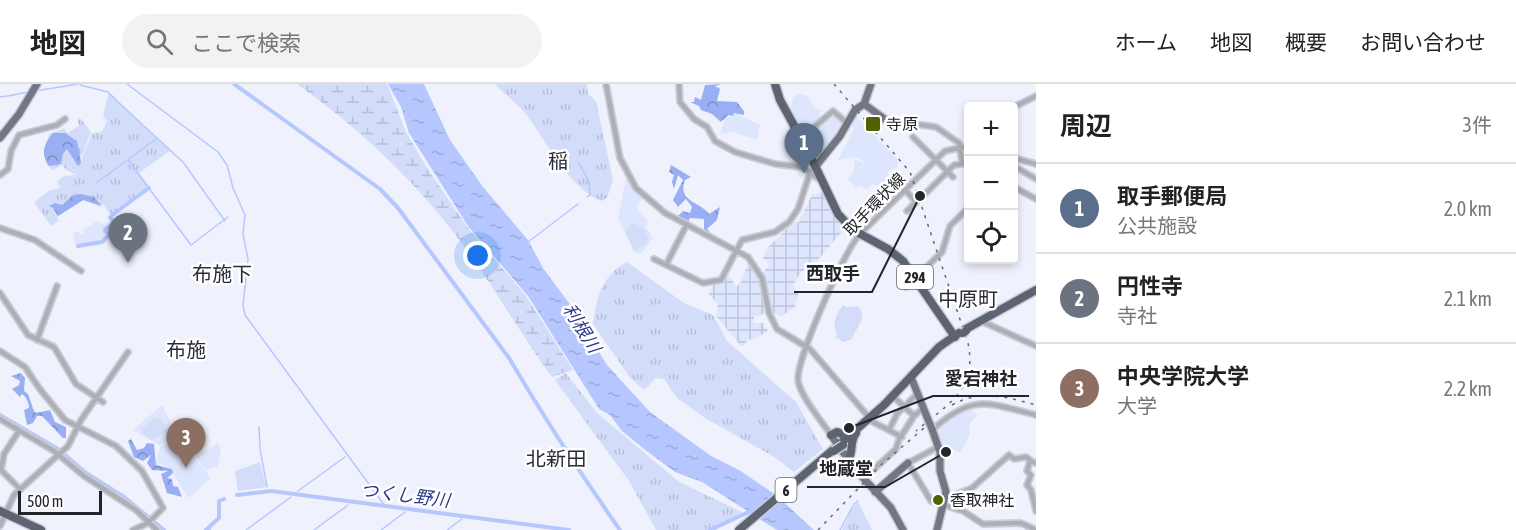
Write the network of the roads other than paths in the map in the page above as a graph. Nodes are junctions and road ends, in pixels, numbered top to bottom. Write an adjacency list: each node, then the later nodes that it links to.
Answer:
1 (606, 84): 35 (street)
2 (679, 84): 22 (street)
3 (871, 84): 7 (main road)
4 (35, 86): 14 (main road)
5 (776, 88): 12 (highway, 294)
6 (1036, 96): 8 (street)
7 (864, 104): 10 (main road); 11 (main road)
8 (1018, 105)
9 (65, 119): 26 (street)
10 (886, 120): 15 (street)
11 (847, 123): 12 (street); 23 (main road)
12 (802, 137): 23 (highway, 294)
13 (912, 137): 18 (street)
14 (0, 138)
15 (960, 146): 16 (street, 取手環状線); 18 (street, 取手環状線); 20 (street)
16 (964, 146)
17 (790, 148): 22 (street)
18 (936, 159): 25 (street); 30 (street, 取手環状線)
19 (1018, 159): 21 (street)
20 (962, 162): 25 (street)
21 (1036, 164)
22 (802, 167): 23 (street)
23 (814, 168): 37 (highway, 294); 37 (highway, 294); 38 (street)
24 (1018, 168): 28 (street)
25 (948, 171): 27 (street); 31 (street)
26 (0, 175)
27 (953, 177)
28 (1036, 179)
29 (1018, 189): 32 (street)
30 (905, 190): 31 (street); 37 (street, 取手環状線)
31 (919, 199): 34 (street)
32 (1036, 200)
33 (967, 210): 42 (street)
34 (907, 211)
35 (687, 224): 38 (street); 40 (street)
36 (0, 228): 41 (street)
37 (863, 231): 42 (highway, 294); 51 (street, 取手環状線)
38 (737, 250): 40 (street); 51 (street)
39 (654, 259): 40 (street)
40 (666, 265)
41 (81, 271)
42 (915, 278): 44 (street); 48 (highway, 294)
43 (57, 286): 49 (street)
44 (906, 287)
45 (1036, 291): 47 (highway)
46 (0, 293): 49 (street)
47 (982, 321): 48 (highway); 50 (street)
48 (961, 333): 54 (highway)
49 (36, 340): 57 (street)
50 (1036, 346)
51 (808, 347): 64 (street); 70 (street, 取手環状線)
52 (0, 351): 65 (street)
53 (128, 352): 57 (street)
54 (911, 378): 55 (main road); 56 (highway); 64 (highway)
55 (918, 393): 59 (street); 60 (main road)
56 (894, 397): 59 (street); 64 (highway)
57 (97, 398): 58 (street); 65 (street)
58 (103, 402)
59 (904, 406): 62 (street); 66 (street)
60 (924, 408): 62 (street); 67 (main road, bridge)
61 (1036, 415): 67 (street)
62 (914, 416): 69 (street)
63 (0, 420): 68 (street)
64 (871, 420): 66 (street); 70 (highway)
65 (78, 426): 72 (street); 84 (street)
66 (890, 429): 69 (street)
67 (932, 429): 71 (main road)
68 (20, 431): 72 (street); 79 (street)
69 (899, 435): 78 (street)
70 (841, 441): 73 (highway); 73 (main road); 88 (highway, 6, bridge)
71 (938, 447): 75 (street); 81 (main road)
72 (60, 456): 77 (street); 84 (street)
73 (848, 460): 78 (main road)
74 (1030, 460): 76 (street); 81 (street); 82 (street)
75 (908, 463): 80 (main road); 81 (street)
76 (1036, 463)
77 (35, 477): 79 (street); 83 (street)
78 (863, 479): 80 (main road)
79 (19, 488): 83 (street)
80 (875, 492): 89 (main road)
81 (945, 502): 90 (main road); 91 (street)
82 (1036, 512)
83 (2, 516): 85 (highway)
84 (150, 521): 86 (street); 87 (street)
85 (40, 530)
86 (133, 530)
87 (157, 530)
88 (740, 530)
89 (903, 530)
90 (937, 530)
91 (1036, 530)

